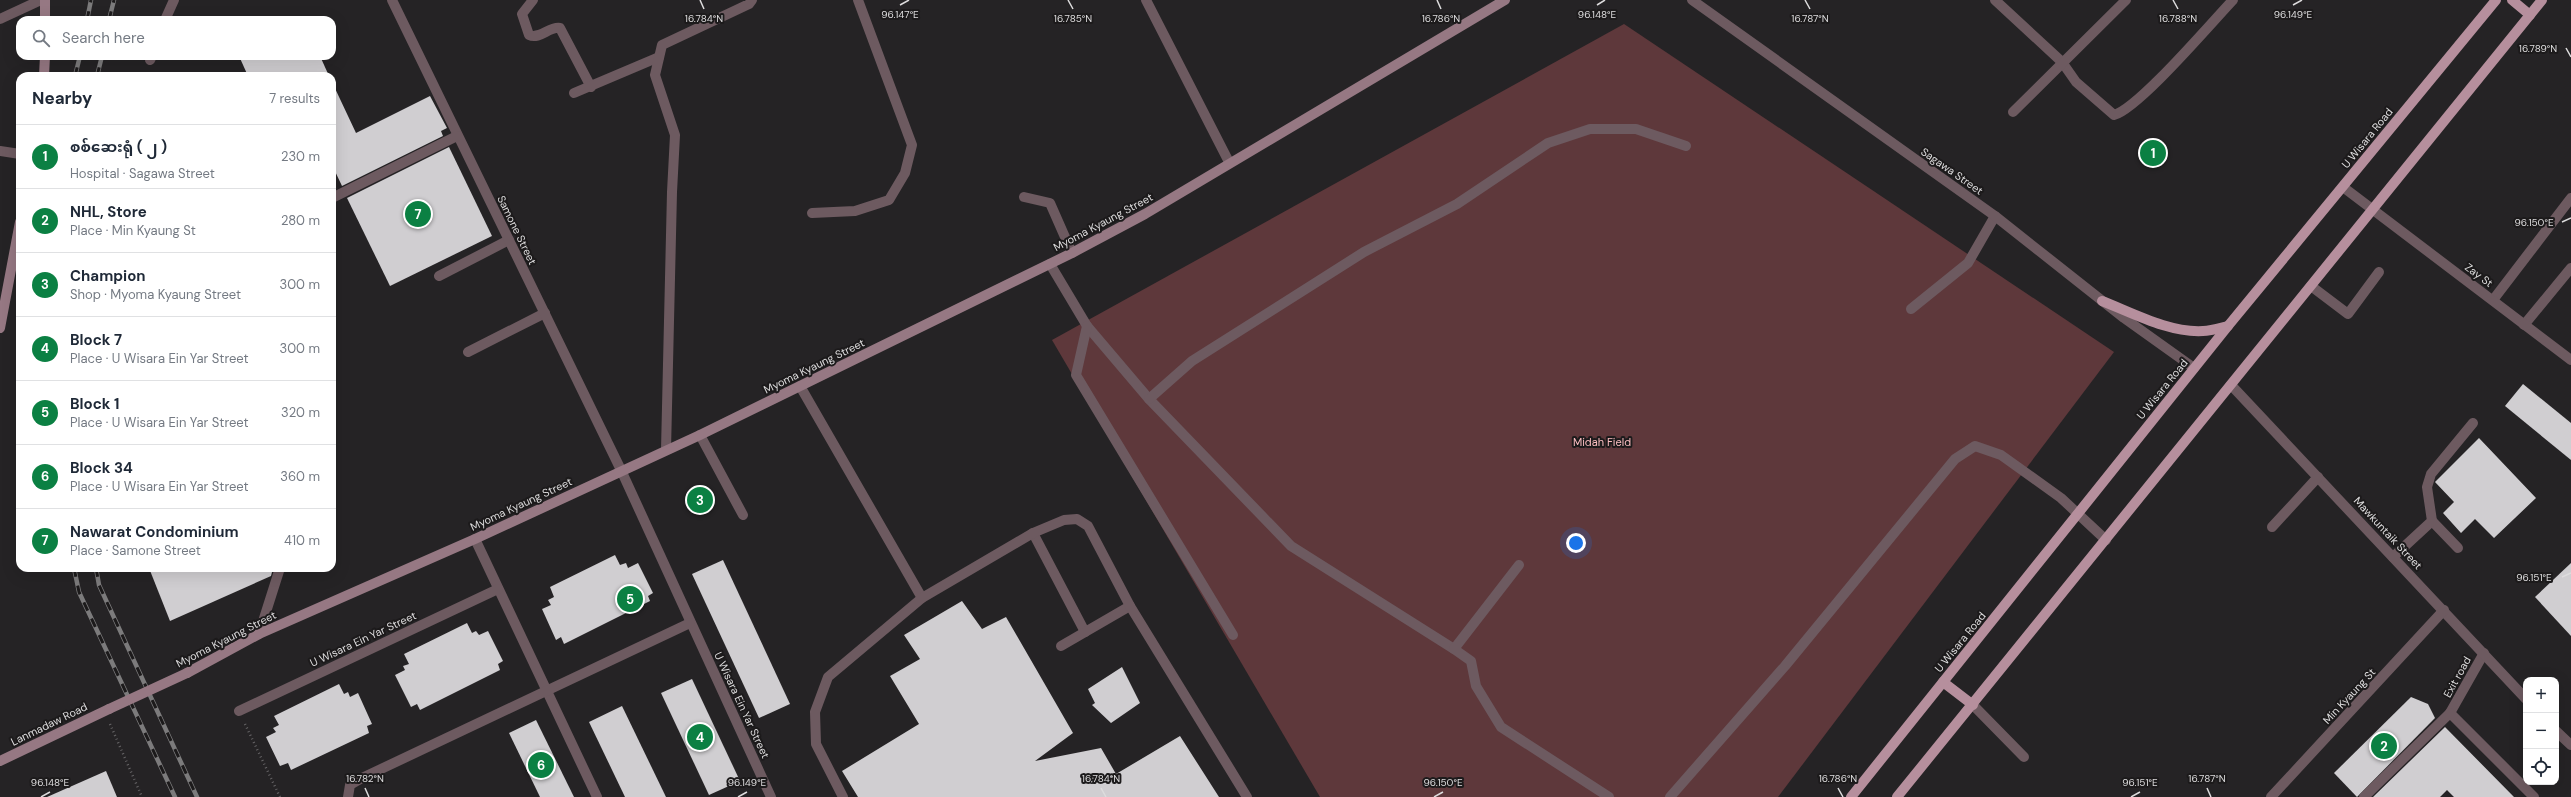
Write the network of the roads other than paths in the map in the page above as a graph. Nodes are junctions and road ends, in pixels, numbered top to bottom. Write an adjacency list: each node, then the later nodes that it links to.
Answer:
1 (41, 0): 20 (street)
2 (45, 0): 18 (main road)
3 (174, 0): 19 (street)
4 (392, 0): 28 (street, Samone Street)
5 (533, 0): 25 (street)
6 (752, 0): 21 (street)
7 (858, 0): 38 (street)
8 (1146, 0): 32 (street)
9 (1505, 0): 32 (main road, Myoma Kyaung Street)
10 (1692, 0): 39 (street, Sagawa Street)
11 (1994, 0): 23 (street)
12 (2126, 0): 23 (street)
13 (2233, 0): 23 (street)
14 (2496, 0): 33 (main road, U Wisara Road)
15 (2512, 0): 17 (main road)
16 (2542, 0): 17 (main road)
17 (2530, 15): 37 (main road)
18 (45, 16)
19 (167, 16)
20 (0, 19)
21 (659, 57): 25 (street); 64 (street)
22 (44, 60): 24 (main road)
23 (2062, 62): 27 (street)
24 (44, 72)
25 (591, 87): 26 (street)
26 (574, 93)
27 (2013, 112)
28 (457, 136): 34 (street); 40 (street, Samone Street)
29 (1686, 146): 61 (street)
30 (0, 151): 31 (street)
31 (16, 153)
32 (1229, 162): 42 (main road, Myoma Kyaung Street)
33 (2343, 187): 37 (street, Zay St); 54 (main road, U Wisara Road)
34 (336, 196)
35 (1024, 197): 42 (street)
36 (2570, 202): 48 (street)
37 (2372, 210): 47 (main road); 48 (street, Zay St)
38 (812, 213)
39 (1995, 216): 49 (street, Sagawa Street); 50 (street)
40 (509, 240): 46 (street); 51 (street, Samone Street)
41 (16, 243): 55 (main road)
42 (1072, 253): 43 (main road, Myoma Kyaung Street)
43 (1050, 264): 53 (street); 60 (main road, Myoma Kyaung Street)
44 (2571, 268): 52 (street)
45 (2379, 272): 47 (street)
46 (439, 276)
47 (2311, 286): 59 (main road)
48 (2492, 300): 52 (street, Zay St)
49 (2102, 301): 54 (main road); 58 (street, Sagawa Street)
50 (1911, 309)
51 (545, 313): 56 (street); 65 (street, Samone Street)
52 (2524, 325): 57 (street, Zay St)
53 (1088, 326): 61 (street); 85 (street)
54 (2228, 326): 58 (main road, U Wisara Road)
55 (0, 328)
56 (468, 352)
57 (2571, 360)
58 (2194, 368): 67 (main road, U Wisara Road)
59 (2231, 385): 66 (street, Mawkuntaik Street); 73 (main road)
60 (800, 386): 63 (main road, Myoma Kyaung Street); 79 (street)
61 (1149, 399): 87 (street)
62 (2473, 423): 69 (street)
63 (700, 435): 64 (main road, Myoma Kyaung Street); 68 (street)
64 (666, 450): 65 (main road, Myoma Kyaung Street)
65 (621, 470): 72 (main road, Myoma Kyaung Street); 82 (street, U Wisara Ein Yar Street)
66 (2318, 477): 70 (street); 75 (street, Mawkuntaik Street)
67 (2078, 512): 73 (street); 89 (main road, U Wisara Road); 106 (street)
68 (743, 515)
69 (2432, 520): 74 (street); 75 (street)
70 (2272, 527)
71 (1033, 533): 79 (street); 80 (street); 83 (street)
72 (475, 538): 78 (street); 84 (main road, Myoma Kyaung Street)
73 (2106, 540): 92 (main road)
74 (2458, 548)
75 (2393, 557): 81 (street, Mawkuntaik Street)
76 (1519, 565): 87 (street)
77 (279, 572): 84 (street)
78 (498, 589): 90 (street); 94 (street, U Wisara Ein Yar Street)
79 (922, 598): 103 (street)
80 (1130, 606): 83 (street); 104 (street)
81 (2444, 610): 88 (street, Mawkuntaik Street); 109 (street, Min Kyaung St)
82 (690, 623): 90 (street); 102 (street, U Wisara Ein Yar Street)
83 (1085, 632): 86 (street)
84 (259, 634): 93 (main road, Myoma Kyaung Street, bridge)
85 (1234, 635)
86 (1061, 646)
87 (1454, 649): 105 (street)
88 (2484, 653): 91 (street, Mawkuntaik Street); 95 (street, Exit road)
89 (1943, 682): 92 (main road); 107 (main road, U Wisara Road)
90 (547, 691): 100 (street); 101 (street)
91 (2523, 696)
92 (1972, 705): 98 (street); 108 (main road)
93 (107, 710): 99 (main road, Lanmadaw Road)
94 (239, 710)
95 (2450, 713): 110 (street, Exit road); 111 (street)
96 (2559, 734): 97 (street)
97 (2571, 745)
98 (2024, 757)
99 (0, 761)
100 (348, 797)
101 (597, 797)
102 (771, 797)
103 (843, 797)
104 (1247, 797)
105 (1609, 797)
106 (1670, 797)
107 (1851, 797)
108 (1897, 797)
109 (2271, 797)
110 (2364, 797)
111 (2534, 797)

